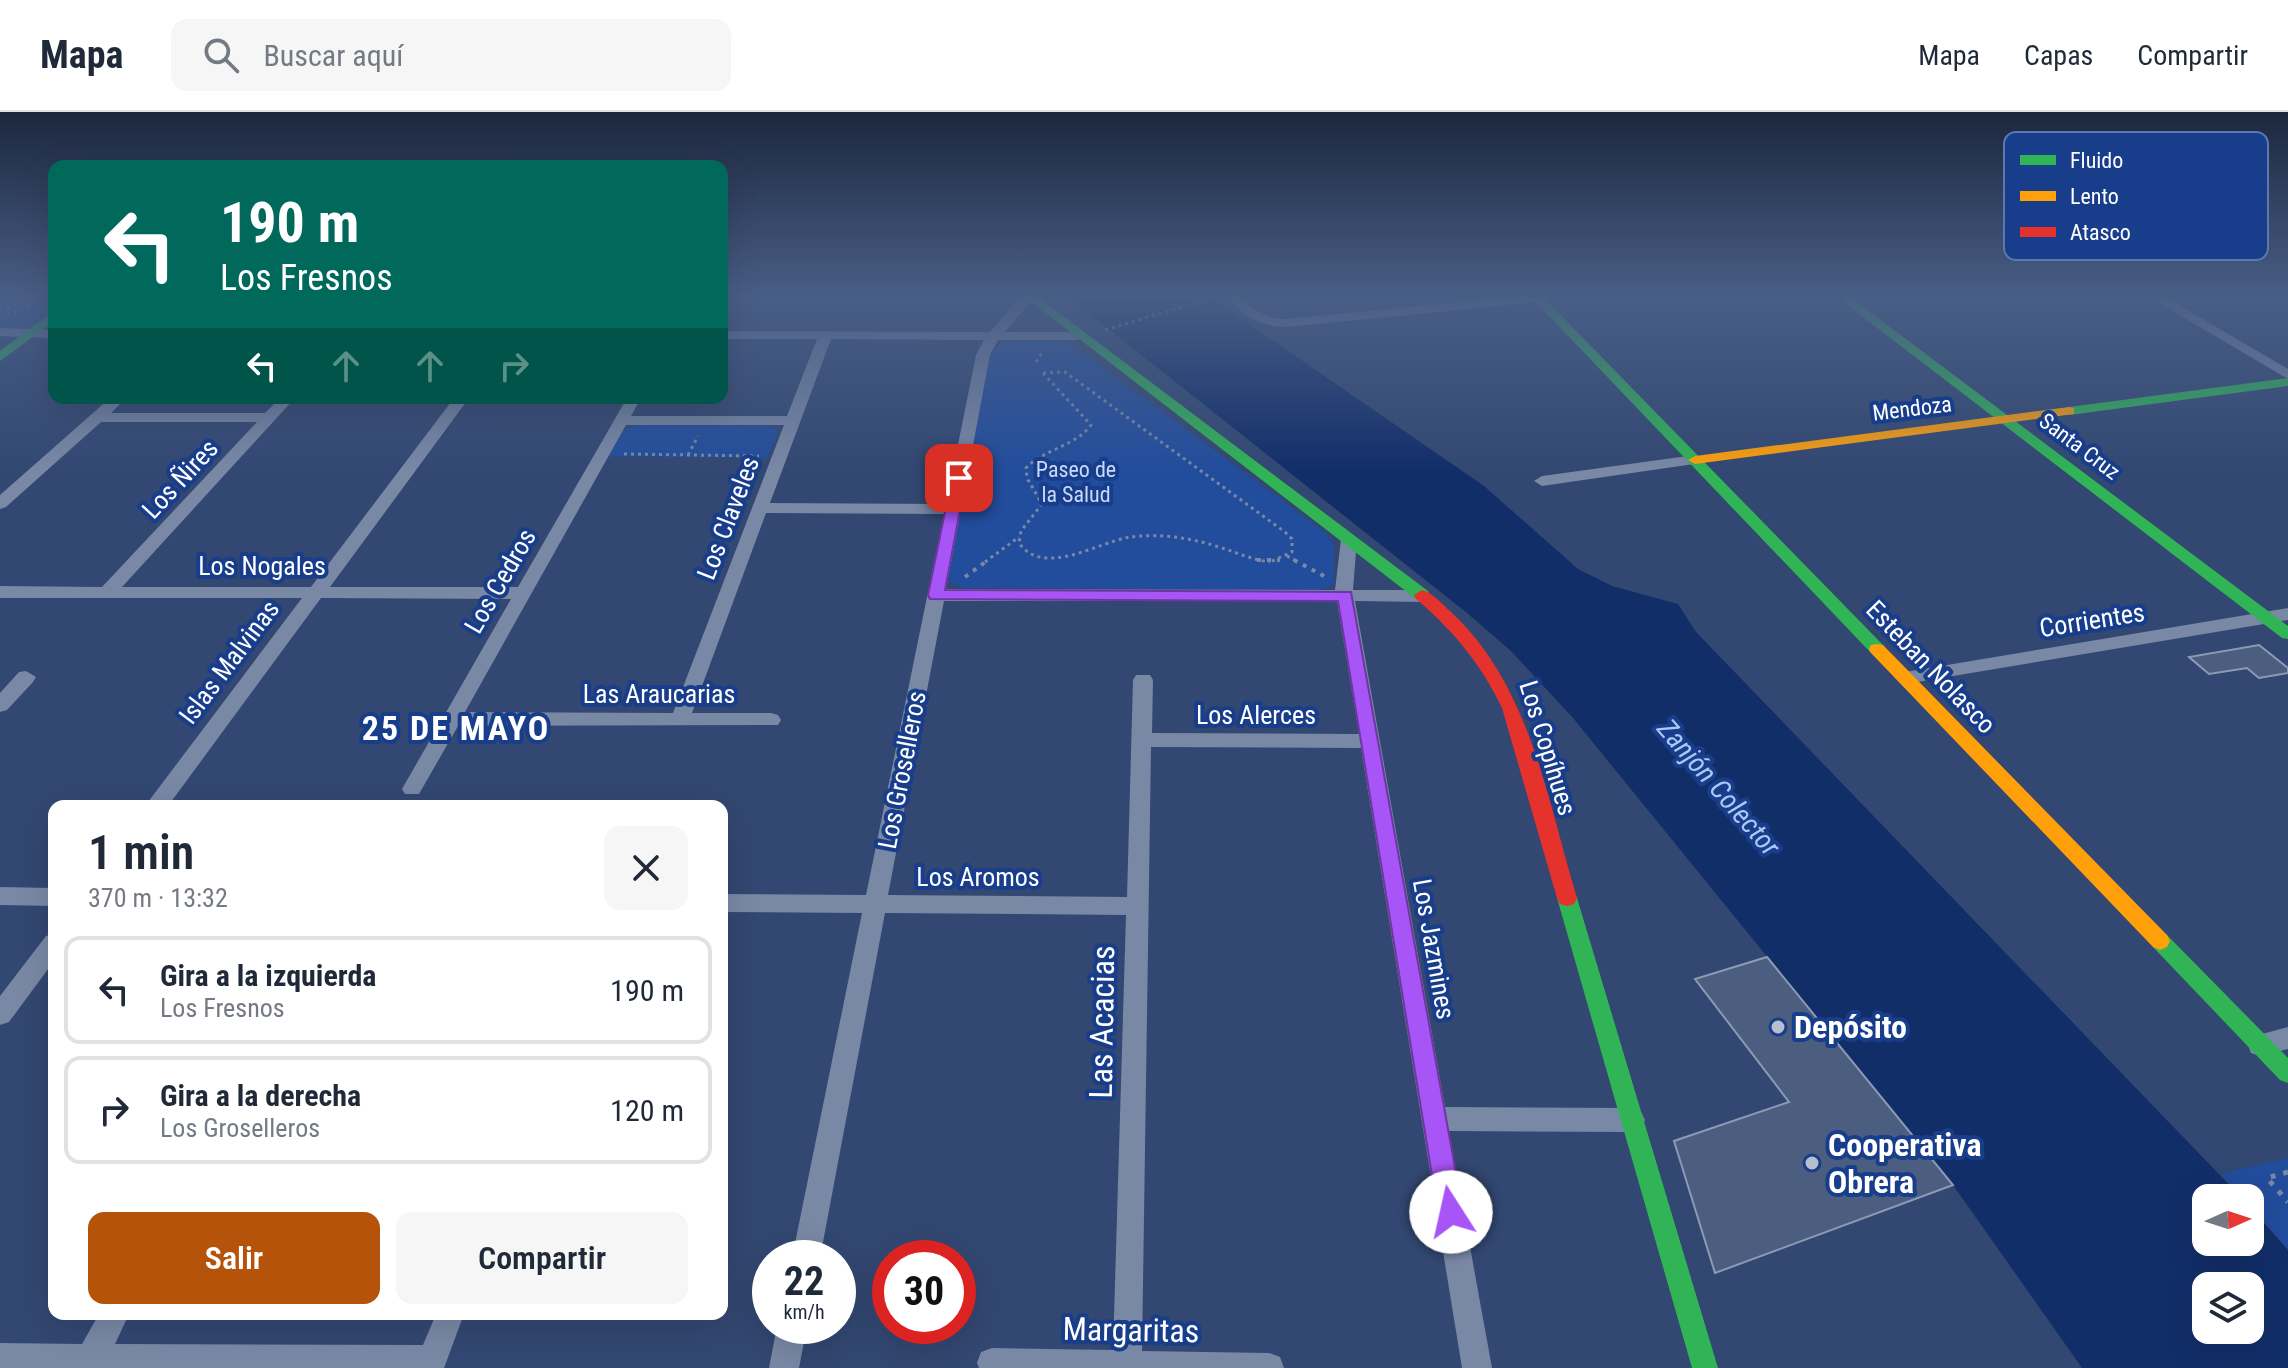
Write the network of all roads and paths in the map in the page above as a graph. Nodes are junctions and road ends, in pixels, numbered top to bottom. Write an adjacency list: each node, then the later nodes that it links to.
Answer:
1 (818, 356): 17 (street, Los Claveles)
2 (983, 356): 26 (street, Los Groselleros)
3 (1104, 356): 28 (street, Los Copíhues)
4 (1596, 356): 22 (street, Esteban Nolasco)
5 (1921, 356): 15 (street, Santa Cruz)
6 (2255, 356): 7 (street)
7 (2288, 375)
8 (2288, 382): 15 (street, Mendoza)
9 (112, 404): 13 (street)
10 (283, 404): 14 (street, Los Ñires)
11 (457, 404): 34 (street, Islas Malvinas)
12 (630, 404): 16 (street, Los Cedros)
13 (98, 417): 14 (street); 24 (street)
14 (270, 418): 33 (street, Los Ñires)
15 (2005, 419): 22 (street, Mendoza); 39 (street, Santa Cruz)
16 (621, 420): 17 (street); 35 (street, Los Cedros)
17 (793, 421): 25 (street, Los Claveles)
18 (703, 427): 20 (path)
19 (613, 454): 20 (path)
20 (688, 455): 21 (path)
21 (764, 456)
22 (1695, 460): 23 (street, Mendoza); 42 (street, Esteban Nolasco)
23 (1542, 481)
24 (0, 504)
25 (760, 508): 26 (street); 46 (street, Los Claveles)
26 (953, 509): 36 (street, Los Groselleros)
27 (1019, 537): 29 (path); 29 (path); 30 (path)
28 (1349, 539): 31 (street, Los Jazmines); 37 (street, Los Copíhues)
29 (1287, 556): 31 (path)
30 (956, 584)
31 (1339, 588): 36 (street); 37 (street); 49 (street, Los Jazmines)
32 (0, 592): 33 (street, Los Nogales)
33 (107, 592): 34 (street, Los Nogales)
34 (316, 592): 35 (street, Los Nogales); 51 (street, Islas Malvinas)
35 (523, 593): 45 (street, Los Cedros)
36 (936, 595): 55 (street, Los Groselleros)
37 (1422, 596): 63 (street, Los Copíhues)
38 (2288, 614): 39 (street, Corrientes)
39 (2266, 618): 40 (street, Santa Cruz); 42 (street, Corrientes)
40 (2288, 634)
41 (26, 677): 44 (street)
42 (1905, 678): 60 (street, Esteban Nolasco)
43 (1143, 680): 48 (street, Las Acacias)
44 (0, 705)
45 (451, 719): 46 (street, Las Araucarias); 50 (street, Los Cedros)
46 (680, 720): 47 (street, Las Araucarias)
47 (771, 720)
48 (1142, 740): 49 (street, Los Alerces); 56 (street, Las Acacias)
49 (1370, 741): 62 (street, Los Jazmines)
50 (412, 789)
51 (160, 800)
52 (0, 896): 53 (street)
53 (48, 897)
54 (728, 903): 55 (street, Los Aromos)
55 (875, 904): 56 (street, Los Aromos); 66 (street, Los Groselleros)
56 (1138, 906): 74 (street, Las Acacias)
57 (48, 951): 58 (street)
58 (0, 1015)
59 (2288, 1038): 60 (street)
60 (2260, 1045): 61 (street, Esteban Nolasco)
61 (2288, 1073)
62 (1435, 1119): 63 (street); 77 (street, Los Jazmines)
63 (1632, 1120): 78 (street, Los Copíhues)
64 (2288, 1172): 65 (path)
65 (2288, 1202)
66 (810, 1240)
67 (112, 1320): 71 (street)
68 (448, 1320): 73 (street)
69 (789, 1344): 75 (street)
70 (0, 1358): 71 (street)
71 (90, 1359): 73 (street)
72 (992, 1363): 74 (street, Margaritas)
73 (431, 1364)
74 (1127, 1365): 76 (street, Margaritas)
75 (784, 1368)
76 (1269, 1368)
77 (1477, 1368)
78 (1705, 1368)

